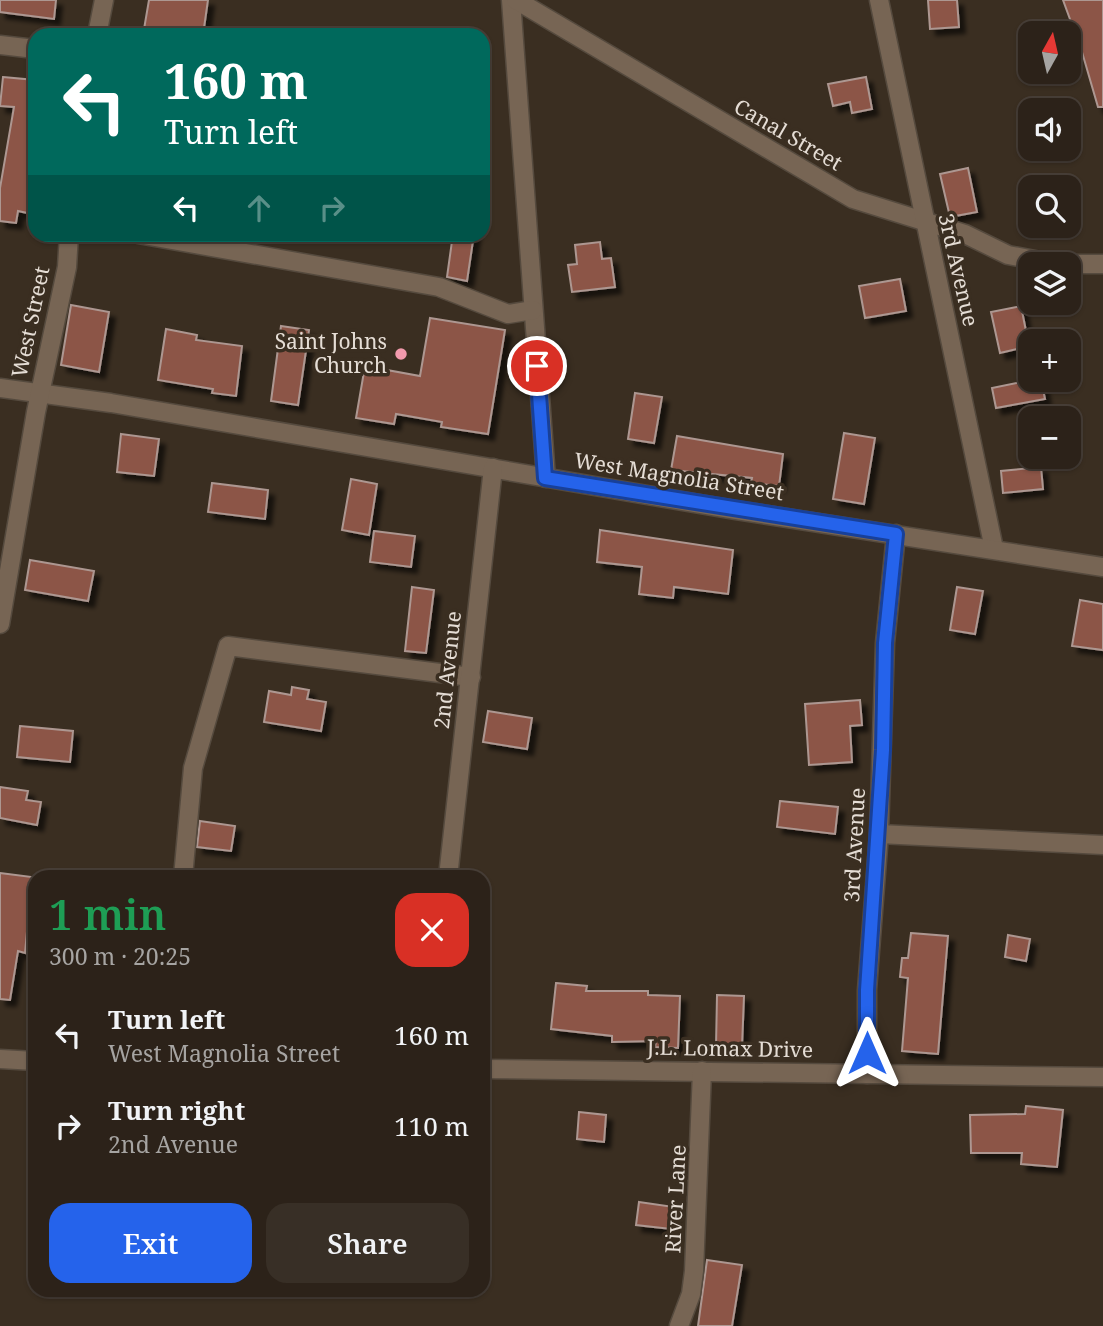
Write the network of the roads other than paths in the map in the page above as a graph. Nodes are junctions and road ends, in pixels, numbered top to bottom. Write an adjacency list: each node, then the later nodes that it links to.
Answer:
1 (104, 0): 4 (street)
2 (513, 0): 7 (street, Canal Street); 13 (street)
3 (879, 0): 7 (street, 3rd Avenue)
4 (98, 28)
5 (0, 44): 6 (street)
6 (28, 48)
7 (924, 221): 10 (street, Canal Street); 19 (street, 3rd Avenue)
8 (69, 242): 15 (street, West Street)
9 (185, 242): 13 (street)
10 (1018, 257)
11 (1081, 264): 12 (street)
12 (1103, 264)
13 (533, 310): 17 (street)
14 (0, 388): 15 (street, West Magnolia Street)
15 (40, 394): 16 (street, West Magnolia Street); 21 (street, West Street)
16 (493, 468): 17 (street, West Magnolia Street); 22 (street, 2nd Avenue)
17 (545, 478): 18 (street, West Magnolia Street)
18 (896, 534): 19 (street, West Magnolia Street); 23 (street, 3rd Avenue)
19 (994, 549): 20 (street, West Magnolia Street)
20 (1103, 567)
21 (0, 624)
22 (471, 677): 25 (street); 26 (street, 2nd Avenue)
23 (879, 834): 24 (street); 31 (street, 3rd Avenue)
24 (1103, 845)
25 (184, 870)
26 (449, 870)
27 (0, 1059): 28 (street)
28 (28, 1061)
29 (490, 1069): 30 (street, J.L. Lomax Drive)
30 (702, 1072): 31 (street, J.L. Lomax Drive); 33 (street, River Lane)
31 (867, 1074): 32 (street, J.L. Lomax Drive)
32 (1103, 1077)
33 (679, 1326)

